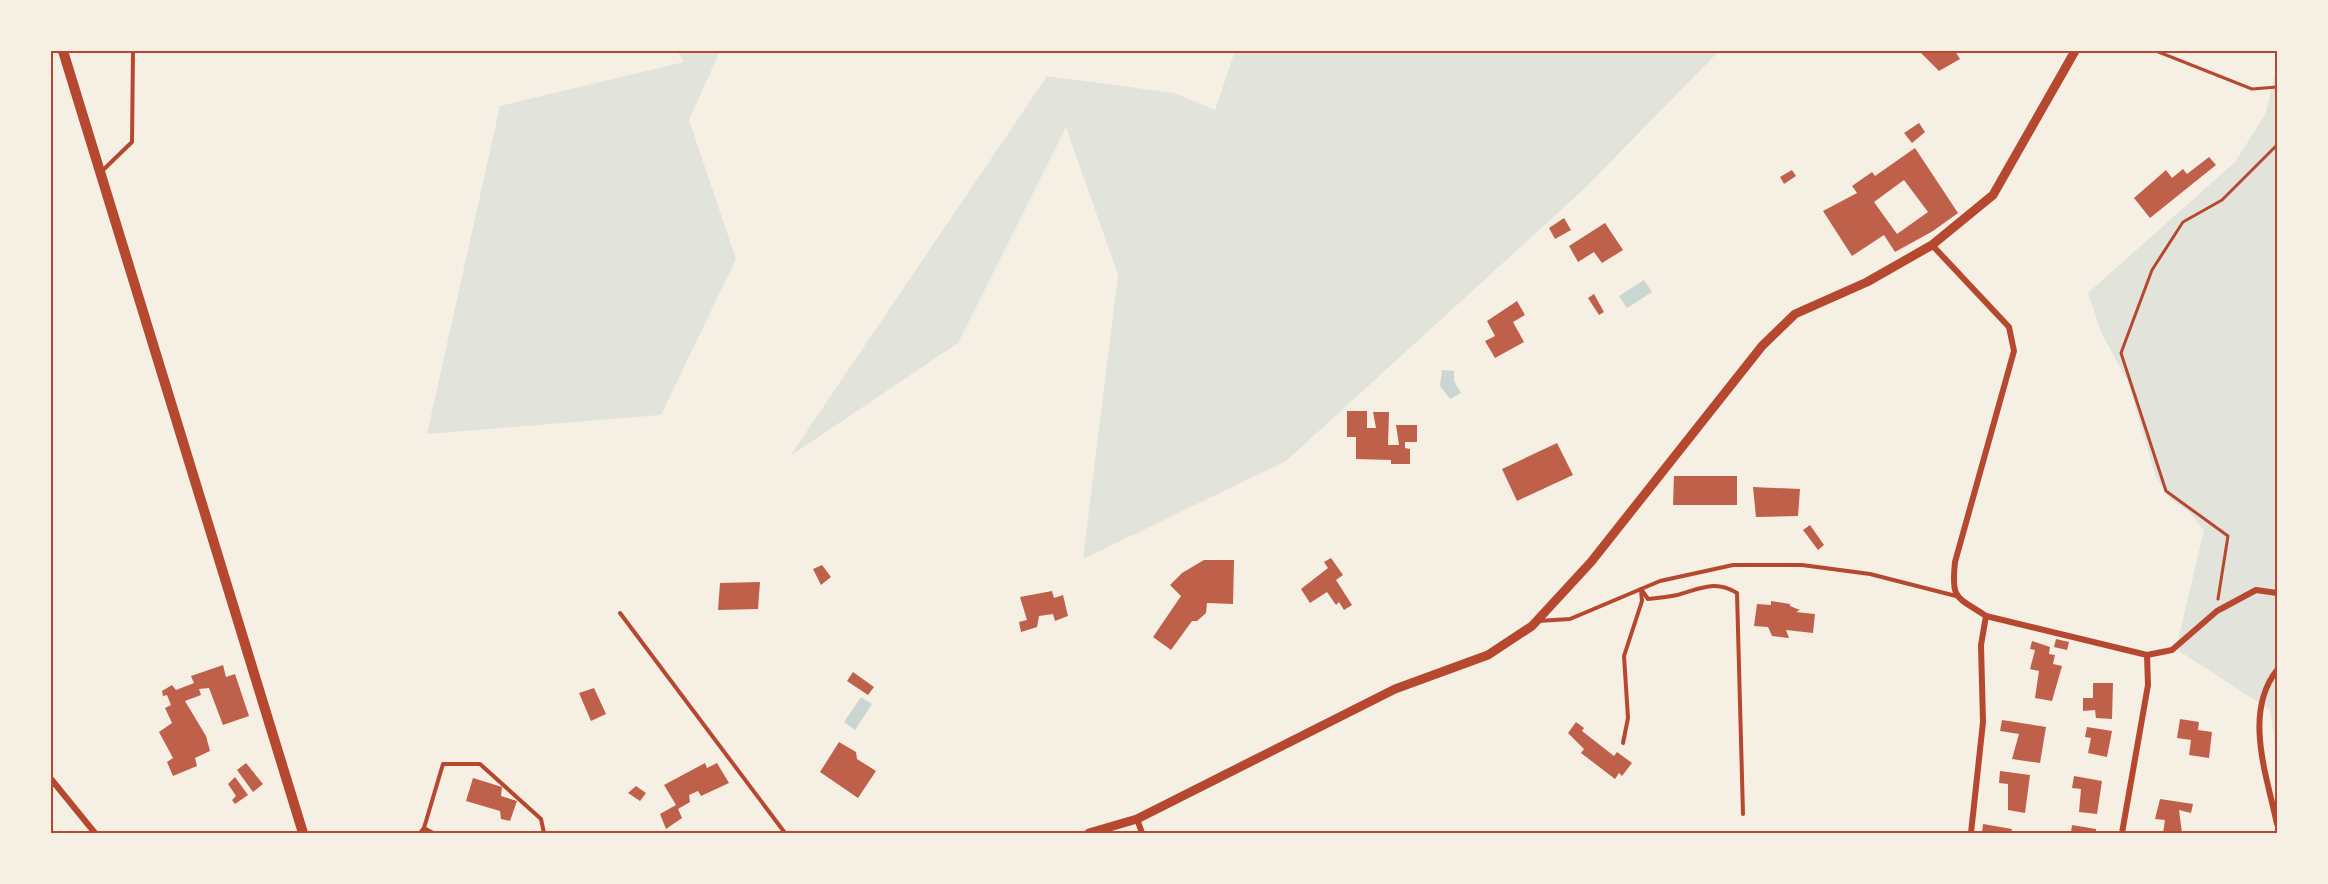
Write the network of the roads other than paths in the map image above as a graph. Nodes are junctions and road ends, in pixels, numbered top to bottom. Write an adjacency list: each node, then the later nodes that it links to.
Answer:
1 (63, 51): 4 (main road)
2 (133, 51): 4 (lane)
3 (2075, 51): 5 (street)
4 (101, 172): 21 (main road)
5 (1932, 245): 8 (street); 11 (street)
6 (1641, 589): 8 (lane); 11 (lane); 14 (lane); 16 (lane)
7 (2277, 593): 12 (street)
8 (1956, 596): 10 (street)
9 (620, 613): 25 (lane)
10 (1986, 616): 12 (street); 28 (street)
11 (1536, 622): 17 (street)
12 (2147, 655): 29 (street)
13 (2277, 670): 18 (street)
14 (1623, 743)
15 (51, 779): 20 (street)
16 (1743, 814)
17 (1137, 819): 26 (street); 27 (street)
18 (2277, 825)
19 (424, 828): 22 (lane); 23 (lane); 24 (lane)
20 (95, 833)
21 (303, 833)
22 (420, 833)
23 (433, 833)
24 (544, 833)
25 (785, 833)
26 (1089, 833)
27 (1142, 833)
28 (1971, 833)
29 (2122, 833)

